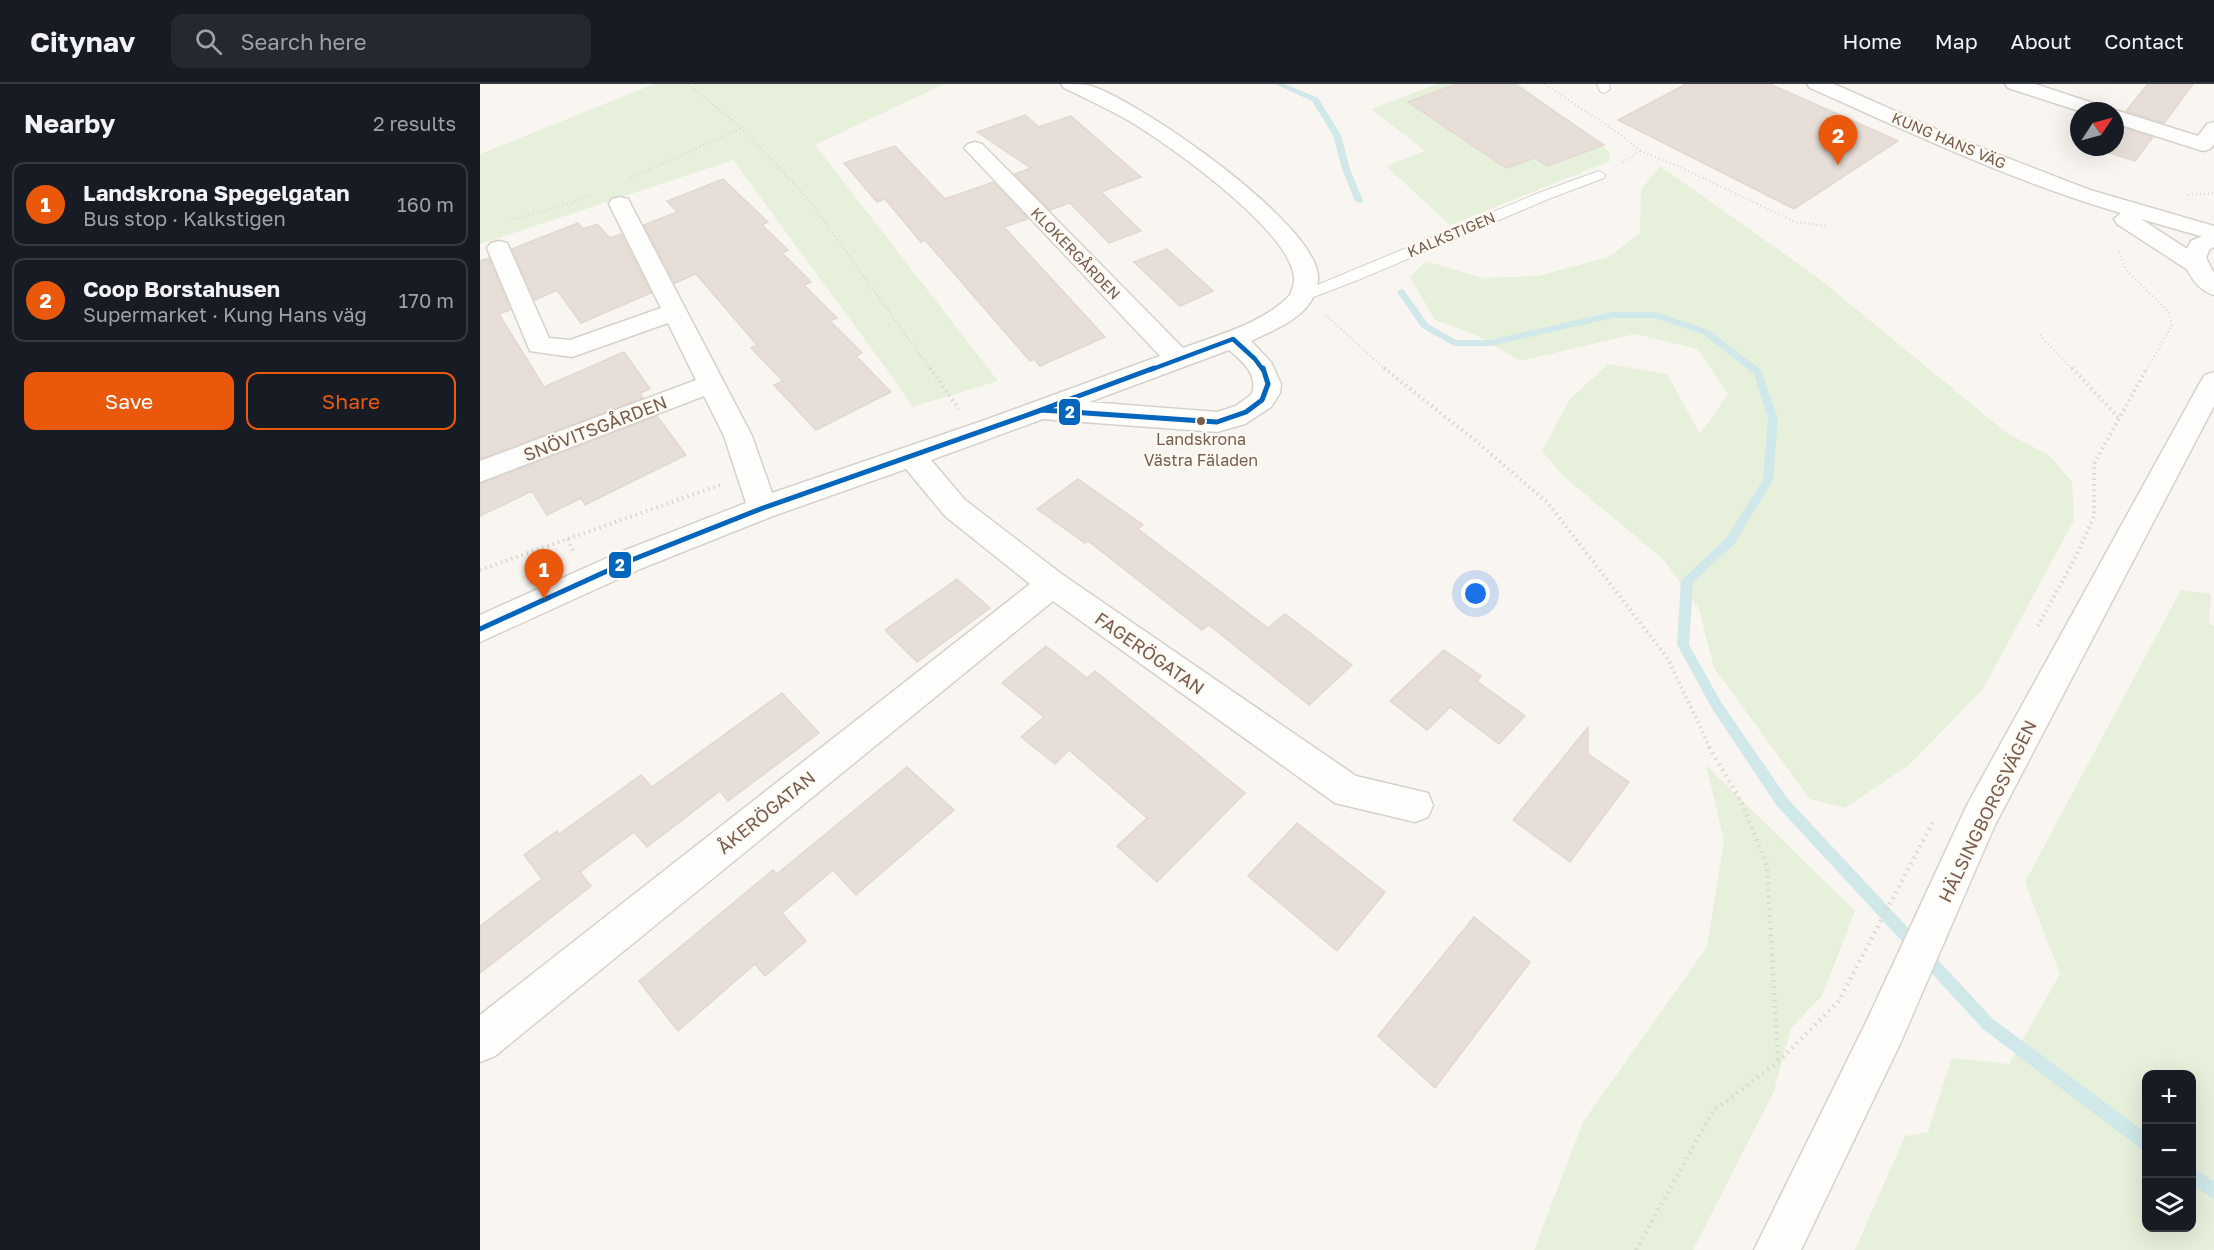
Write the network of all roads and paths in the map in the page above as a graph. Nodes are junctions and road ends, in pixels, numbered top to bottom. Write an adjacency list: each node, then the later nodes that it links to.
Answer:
1 (687, 84): 27 (path)
2 (1071, 84): 20 (street)
3 (1545, 84): 10 (path)
4 (1817, 84): 12 (street, KUNG HANS VÄG)
5 (2015, 84): 6 (street)
6 (2070, 102)
7 (2124, 118): 8 (street)
8 (2208, 137)
9 (975, 147): 24 (street, KLOKERGÅRDEN)
10 (1640, 151): 11 (path); 14 (path)
11 (1599, 175): 20 (lane, KALKSTIGEN)
12 (2082, 195): 15 (street, KUNG HANS VÄG); 18 (street, KUNG HANS VÄG)
13 (620, 204): 21 (street)
14 (1828, 226)
15 (2214, 235): 18 (street)
16 (2117, 247): 29 (path)
17 (499, 248): 21 (street)
18 (2196, 265): 19 (street, KUNG HANS VÄG)
19 (2214, 287)
20 (1303, 296): 23 (street); 39 (path)
21 (674, 312): 26 (street)
22 (2040, 335): 29 (path)
23 (1233, 339): 24 (street); 28 (street)
24 (1178, 358): 28 (street)
25 (2214, 381): 41 (street, HÄLSINGBORGSVÄGEN)
26 (711, 384): 31 (street, SNÖVITSGÅRDEN); 32 (street)
27 (960, 410)
28 (1042, 410): 30 (street)
29 (2118, 417): 35 (path)
30 (912, 457): 32 (street); 33 (street, FAGERÖGATAN)
31 (480, 472)
32 (763, 508): 34 (street)
33 (1052, 584): 36 (street, FAGERÖGATAN); 38 (street, ÅKERÖGATAN)
34 (480, 628)
35 (2033, 635)
36 (1415, 805)
37 (1939, 809): 39 (path)
38 (480, 1041)
39 (1778, 1062): 40 (path)
40 (1636, 1250)
41 (1777, 1250)

